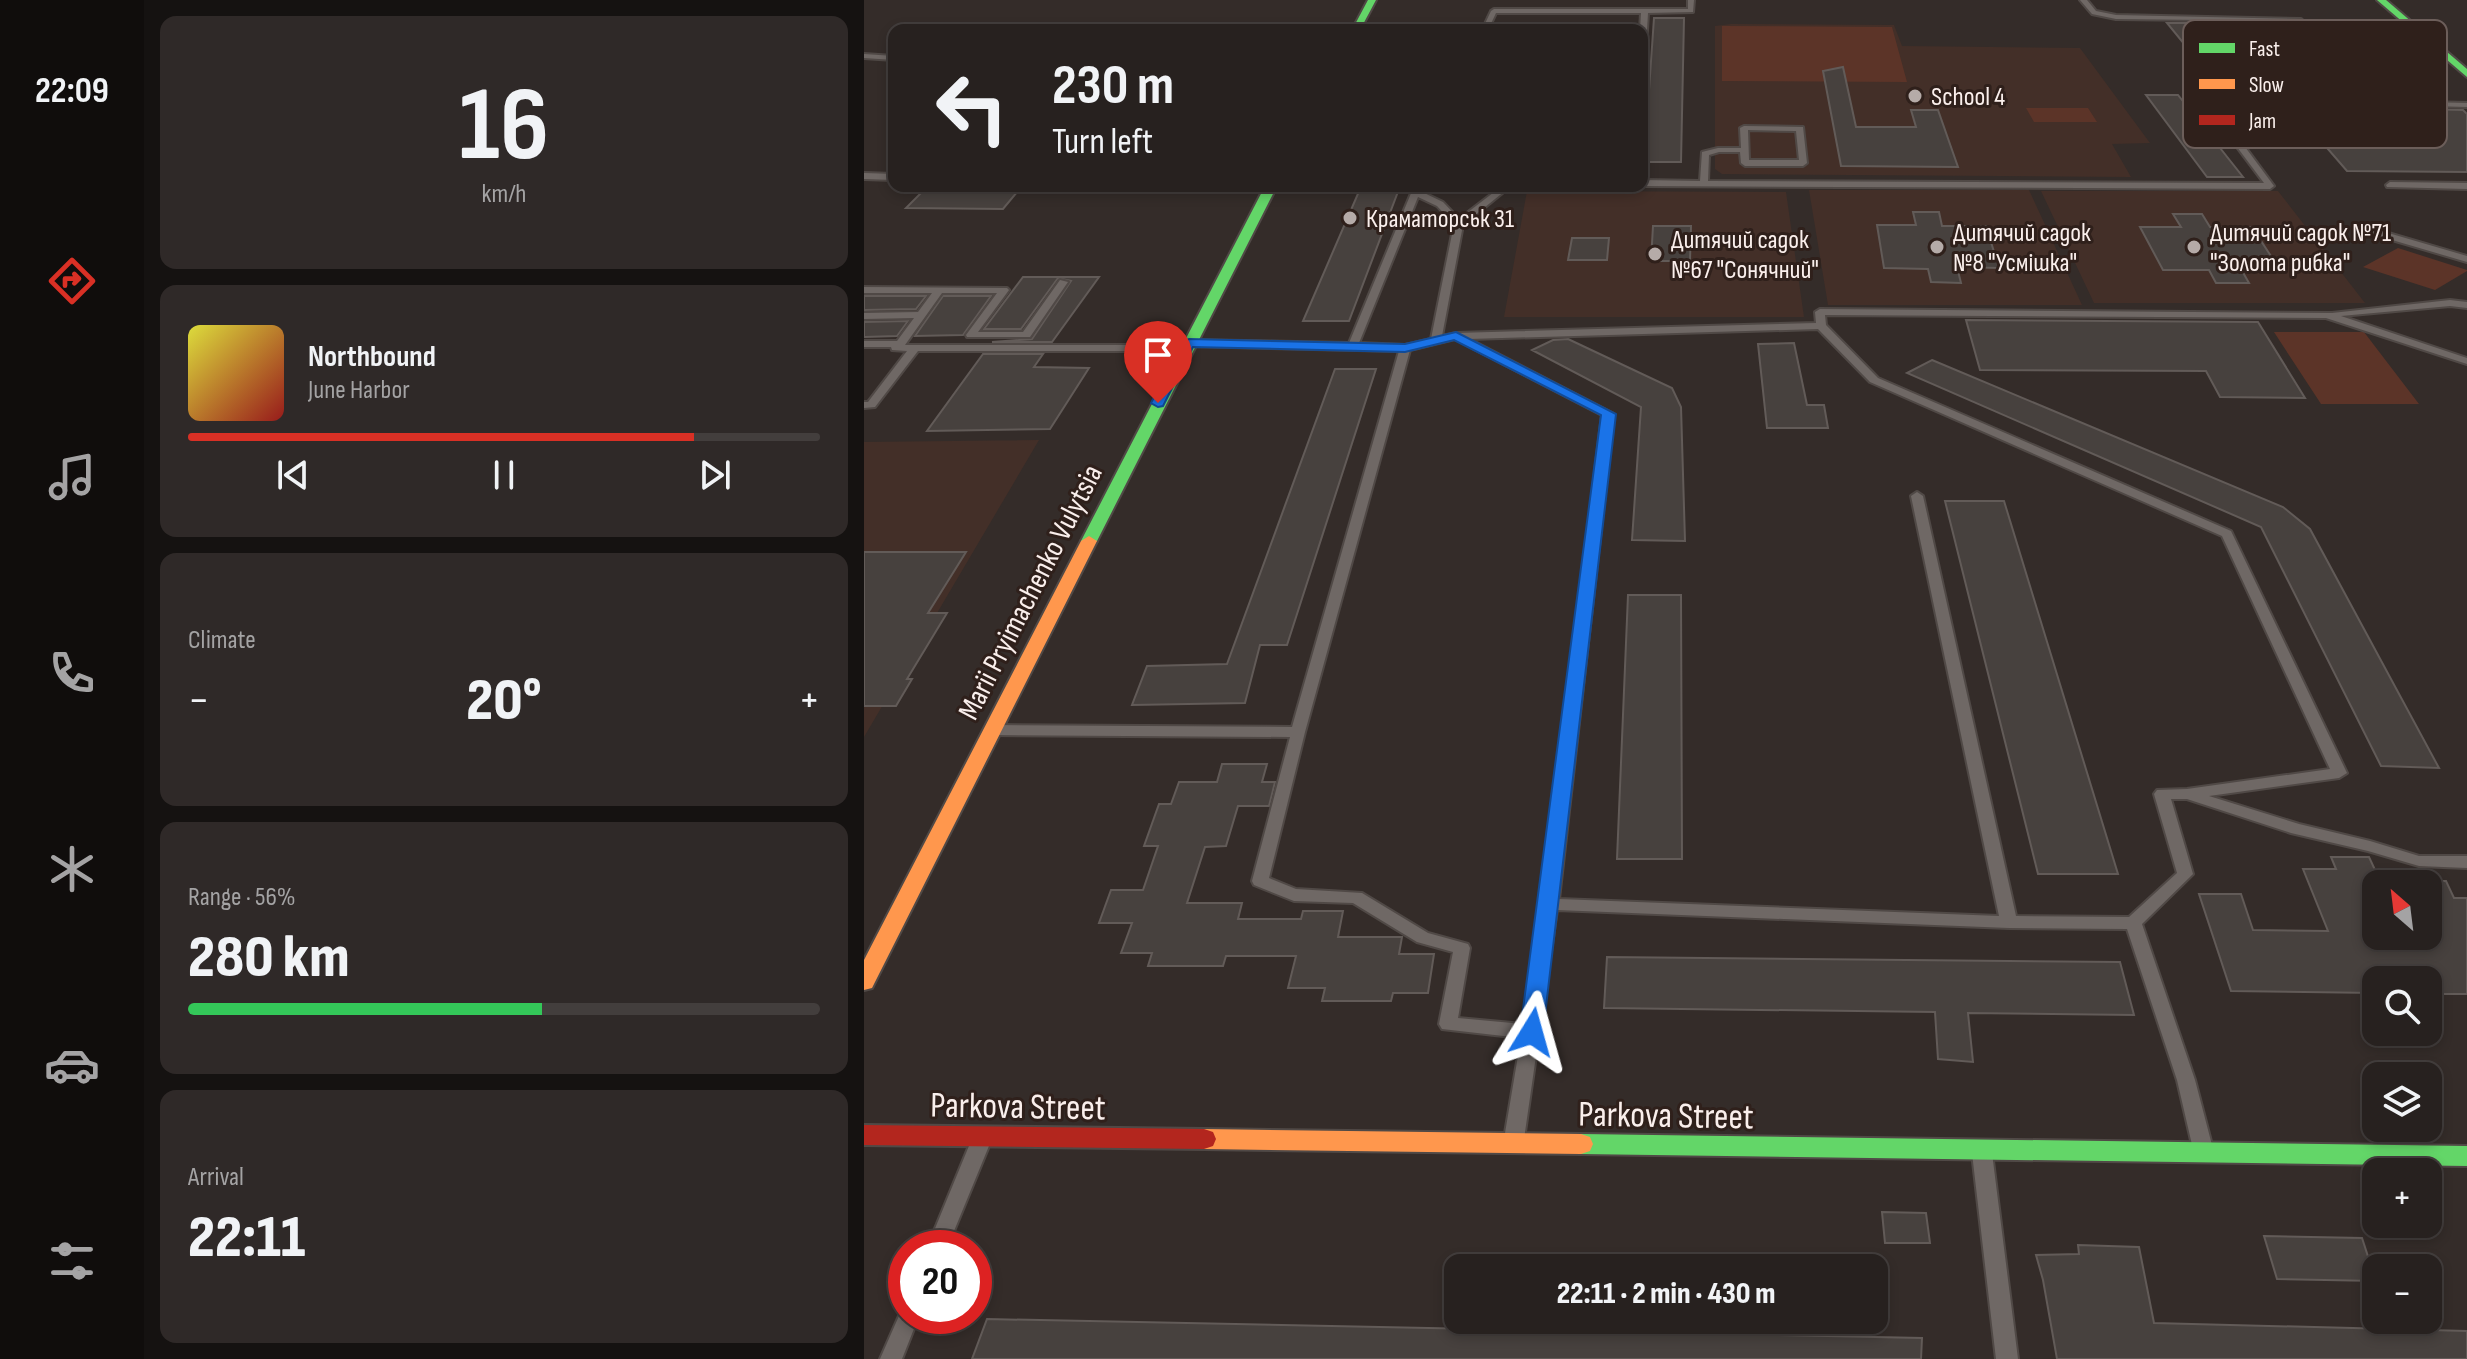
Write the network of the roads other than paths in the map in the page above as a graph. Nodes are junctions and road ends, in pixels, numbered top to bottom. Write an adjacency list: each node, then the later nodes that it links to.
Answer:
1 (1372, 0): 9 (street)
2 (1691, 0): 5 (lane)
3 (2083, 0): 6 (lane)
4 (2381, 0): 8 (street)
5 (1645, 11): 10 (lane); 11 (lane)
6 (2208, 19): 7 (lane)
7 (2299, 20)
8 (2404, 20)
9 (1359, 24)
10 (1488, 24)
11 (1644, 24)
12 (864, 56): 14 (lane)
13 (2447, 57): 15 (street)
14 (888, 58)
15 (2467, 74)
16 (2447, 104): 17 (lane)
17 (2467, 105)
18 (2242, 148): 23 (lane)
19 (1744, 150): 19 (lane); 23 (lane)
20 (864, 176): 21 (lane)
21 (888, 177)
22 (1648, 183): 23 (lane)
23 (1704, 183)
24 (2390, 185): 25 (lane)
25 (2467, 186)
26 (1268, 192): 45 (street, Marii Pryimachenko Vulytsia)
27 (1416, 192): 46 (lane)
28 (1422, 192): 30 (lane)
29 (1499, 192): 30 (lane)
30 (1459, 224): 42 (lane)
31 (2361, 228): 32 (lane)
32 (2467, 259)
33 (1063, 282): 35 (lane)
34 (864, 290): 35 (lane)
35 (939, 290): 37 (lane)
36 (2467, 305): 38 (lane)
37 (921, 315): 39 (lane); 44 (lane)
38 (2327, 315): 40 (lane); 49 (lane)
39 (864, 316)
40 (1821, 326): 41 (lane); 54 (lane)
41 (1456, 336): 42 (lane); 56 (lane)
42 (1436, 339): 48 (lane)
43 (864, 344): 44 (lane)
44 (900, 344): 47 (lane)
45 (1187, 345): 46 (lane); 47 (lane); 52 (street, Marii Pryimachenko Vulytsia)
46 (1353, 346): 48 (lane)
47 (915, 348): 50 (lane)
48 (1405, 348): 53 (lane)
49 (2467, 361)
50 (864, 405)
51 (1917, 496): 57 (lane)
52 (992, 730): 53 (lane); 59 (street, Marii Pryimachenko Vulytsia)
53 (1298, 732): 60 (lane)
54 (2187, 794): 55 (lane); 58 (lane)
55 (2467, 862)
56 (1550, 904): 57 (lane); 60 (lane)
57 (2009, 922): 58 (lane)
58 (2133, 923): 65 (lane)
59 (864, 982)
60 (1532, 1032): 63 (lane)
61 (864, 1135): 62 (street, Parkova Street)
62 (983, 1137): 63 (street, Parkova Street); 67 (lane)
63 (1513, 1144): 64 (street, Parkova Street)
64 (1982, 1150): 65 (street, Parkova Street); 70 (lane)
65 (2204, 1153): 66 (street, Parkova Street)
66 (2467, 1156)
67 (944, 1230)
68 (901, 1334): 69 (lane)
69 (891, 1359)
70 (2007, 1359)

